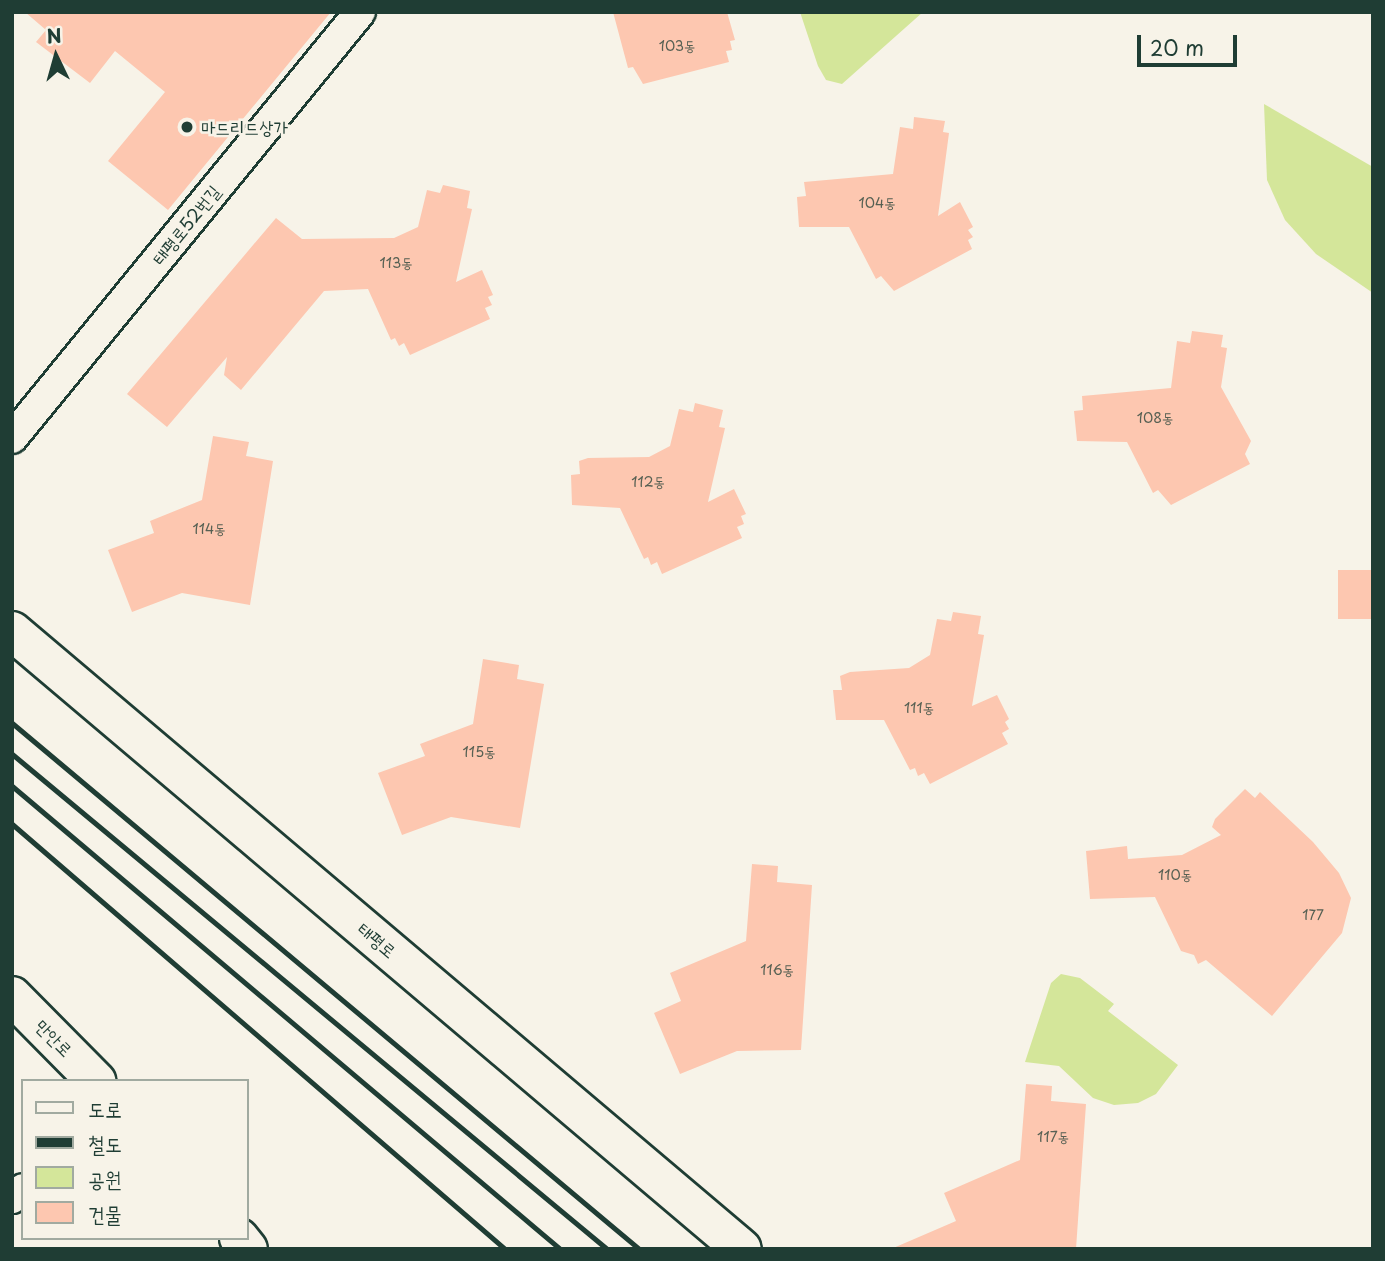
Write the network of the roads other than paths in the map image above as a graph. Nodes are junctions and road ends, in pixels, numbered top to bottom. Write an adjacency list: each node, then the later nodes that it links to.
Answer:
1 (360, 12): 2 (street, 태평로52번길)
2 (12, 438)
3 (12, 631): 6 (street, 태평로)
4 (12, 996): 5 (street, 만안로)
5 (94, 1079)
6 (742, 1249)

